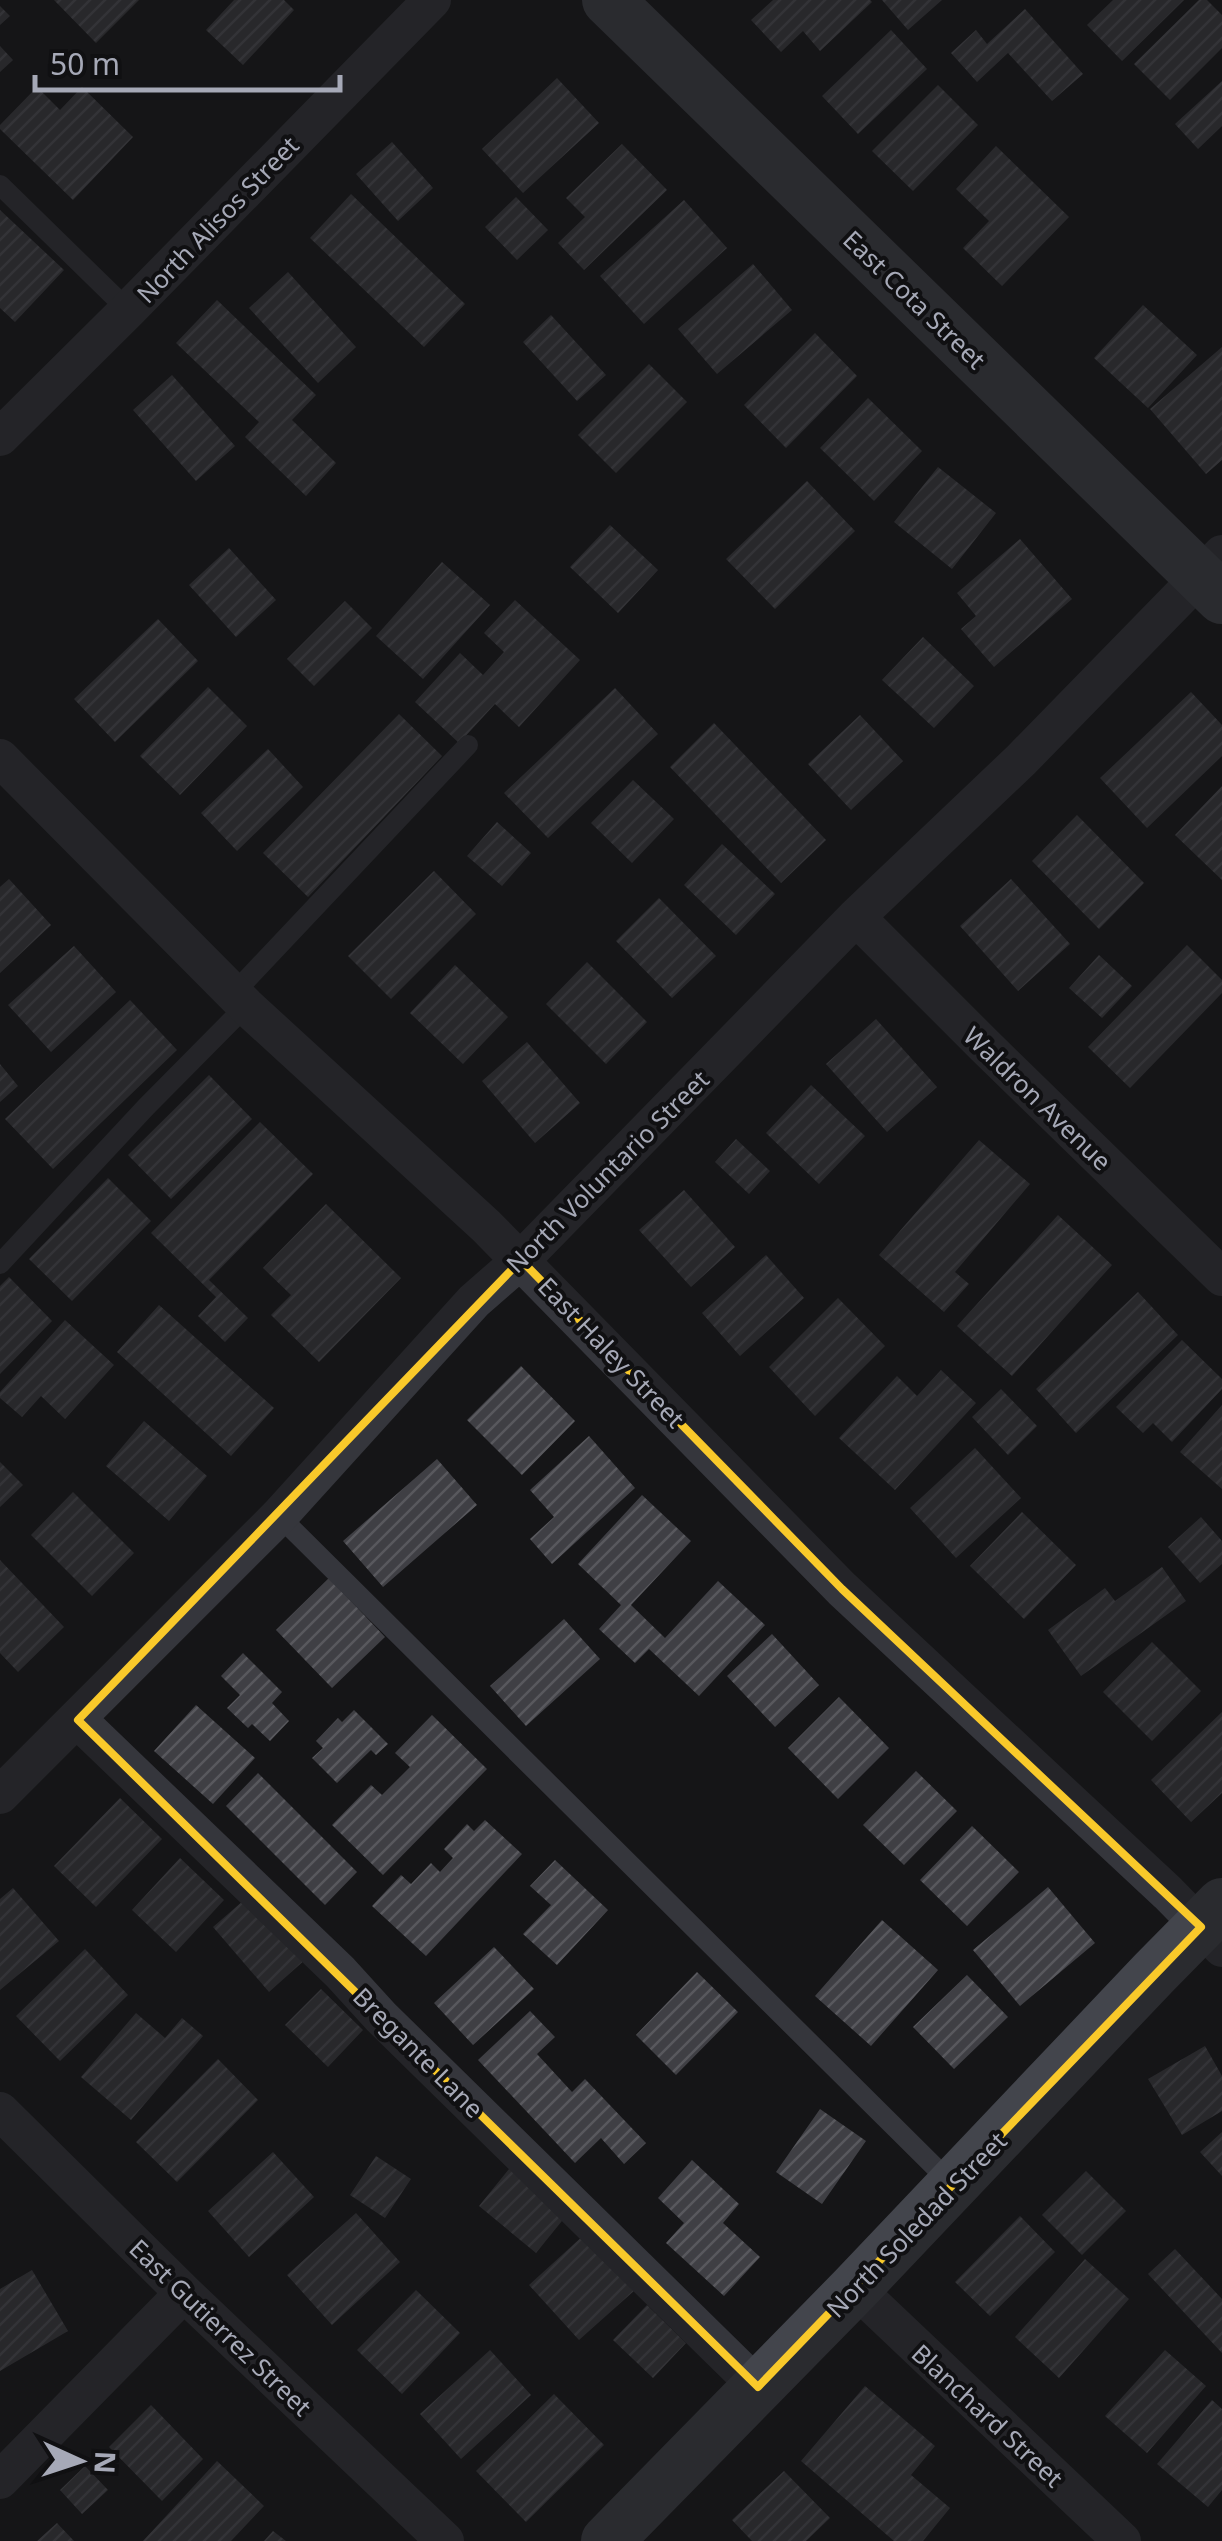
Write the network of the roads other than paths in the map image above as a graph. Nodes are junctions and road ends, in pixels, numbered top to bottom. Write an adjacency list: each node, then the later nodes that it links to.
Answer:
1 (432, 0): 4 (street, North Alisos Street)
2 (608, 0): 6 (street, East Cota Street)
3 (0, 185): 4 (lane)
4 (128, 310): 5 (street, North Alisos Street)
5 (0, 436)
6 (1215, 576): 9 (street, North Voluntario Street)
7 (468, 745): 10 (lane)
8 (0, 758): 10 (street, East Haley Street)
9 (856, 917): 11 (street, North Voluntario Street); 13 (street, Waldron Avenue)
10 (240, 1000): 11 (street, East Haley Street); 12 (lane)
11 (521, 1260): 14 (street, North Voluntario Street); 17 (street, East Haley Street)
12 (0, 1264)
13 (1222, 1277)
14 (280, 1516): 15 (street, North Voluntario Street); 19 (lane)
15 (78, 1720): 16 (street, North Voluntario Street); 22 (street, Bregante Lane)
16 (0, 1796)
17 (1215, 1927): 19 (street, North Soledad Street)
18 (0, 2111): 21 (street, East Gutierrez Street)
19 (954, 2185): 20 (street, North Soledad Street)
20 (855, 2288): 22 (street, North Soledad Street); 26 (street, Blanchard Street)
21 (184, 2293): 23 (street); 24 (street, East Gutierrez Street)
22 (758, 2387): 25 (street, North Soledad Street)
23 (0, 2480)
24 (445, 2541)
25 (607, 2541)
26 (1122, 2541)

